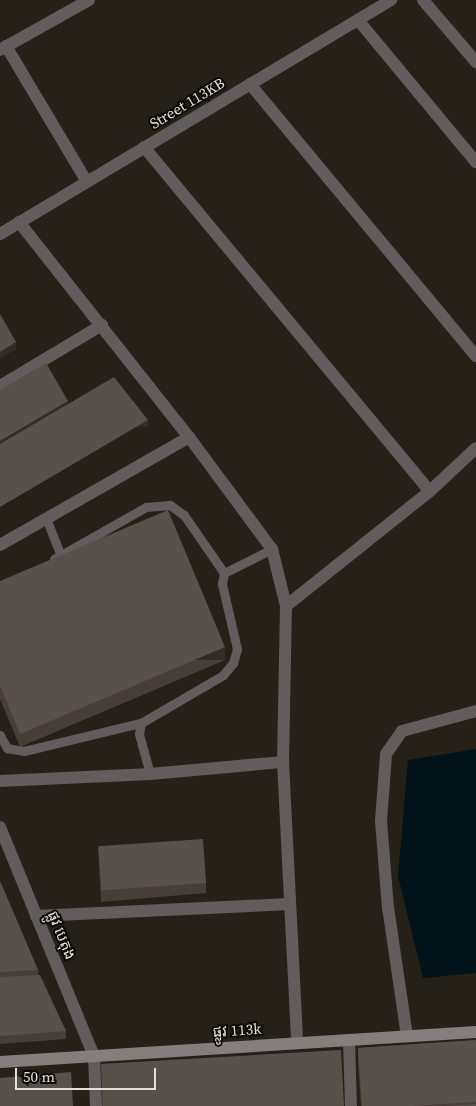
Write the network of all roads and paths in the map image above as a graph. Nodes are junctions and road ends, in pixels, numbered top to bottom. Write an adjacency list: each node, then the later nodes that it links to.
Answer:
1 (89, 0): 5 (street)
2 (391, 0): 4 (street, Street 113KB)
3 (426, 1): 6 (street)
4 (358, 20): 7 (street, Street 113KB); 9 (street)
5 (3, 48): 10 (street)
6 (476, 62)
7 (250, 84): 8 (street, Street 113KB); 14 (street)
8 (144, 147): 10 (street, Street 113KB); 18 (street)
9 (476, 162)
10 (87, 182): 11 (street, Street 113KB)
11 (19, 222): 12 (street, Street 113KB); 13 (street)
12 (0, 234)
13 (102, 325): 15 (street); 16 (street)
14 (476, 356)
15 (0, 386)
16 (189, 437): 19 (street); 21 (street)
17 (476, 448): 18 (street)
18 (430, 490): 25 (street)
19 (46, 518): 20 (street); 22 (lane)
20 (0, 544)
21 (272, 549): 24 (lane); 25 (street)
22 (62, 556): 23 (lane); 24 (lane)
23 (44, 563)
24 (224, 573): 27 (lane)
25 (286, 606): 29 (street)
26 (476, 711): 36 (street)
27 (141, 723): 28 (lane); 30 (lane)
28 (0, 735)
29 (283, 762): 30 (street); 33 (street)
30 (150, 774): 31 (street)
31 (0, 781)
32 (0, 827): 34 (street, ផ្លូវ បេតុង)
33 (290, 904): 34 (street); 38 (street)
34 (36, 916): 39 (street, ផ្លូវ បេតុង)
35 (476, 1032): 36 (street, ផ្លូវ 113k)
36 (408, 1036): 37 (street, ផ្លូវ 113k)
37 (349, 1040): 38 (street, ផ្លូវ 113k); 42 (street)
38 (297, 1043): 39 (street, ផ្លូវ 113k)
39 (94, 1056): 40 (street, ផ្លូវ 113k); 41 (street)
40 (0, 1062)
41 (96, 1106)
42 (351, 1106)

